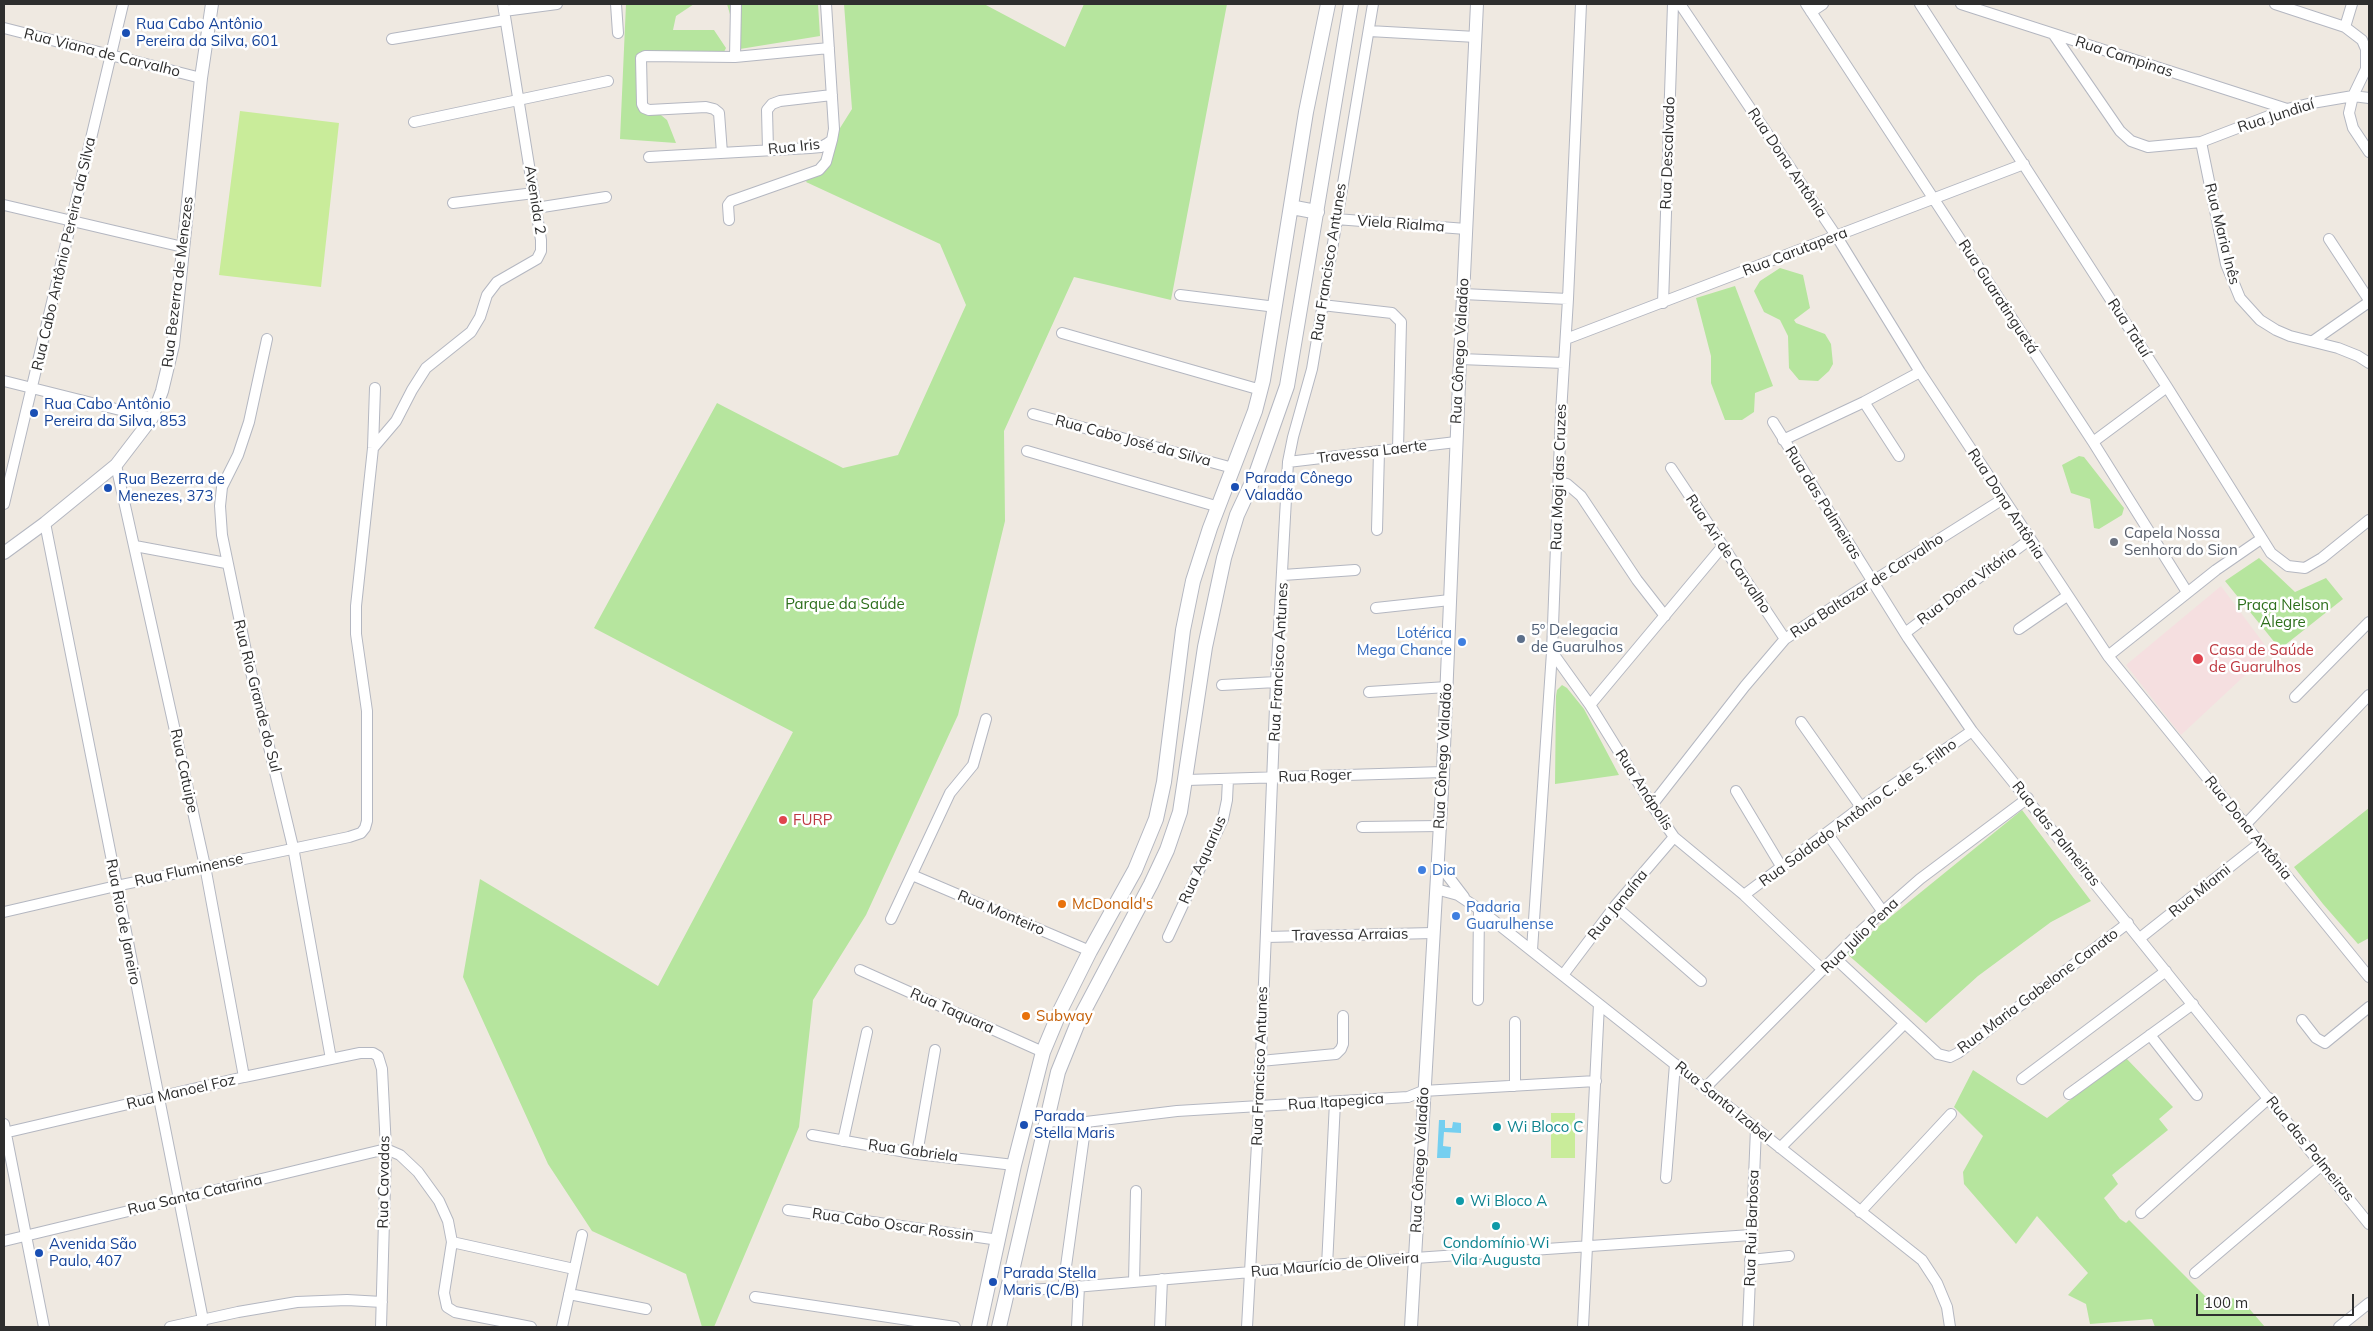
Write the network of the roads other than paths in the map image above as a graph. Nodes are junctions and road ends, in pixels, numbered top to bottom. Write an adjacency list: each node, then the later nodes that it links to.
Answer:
1 (123, 4): 29 (street, Rua Cabo Antônio Pereira da Silva)
2 (212, 4): 31 (street, Rua Bezerra de Menezes)
3 (557, 4): 20 (street)
4 (616, 4): 24 (street)
5 (736, 4): 30 (street)
6 (826, 4): 28 (street, Rua Iris)
7 (1328, 4): 52 (main road)
8 (1351, 4): 53 (main road)
9 (1373, 4): 23 (street, Rua Francisco Antunes)
10 (1478, 4): 26 (street, Rua Cônego Valadão)
11 (1581, 4): 63 (street, Rua Mogi das Cruzes)
12 (1673, 4): 65 (street, Rua Descalvado)
13 (1680, 4): 58 (street, Rua Dona Antônia)
14 (1823, 4): 19 (street)
15 (1920, 4): 45 (street, Rua Tatuí)
16 (1961, 4): 25 (street, Rua Campinas)
17 (2275, 4): 21 (street)
18 (2352, 4): 21 (street)
19 (1809, 8): 48 (street, Rua Guaratinguetá)
20 (504, 12): 27 (street); 36 (street, Avenida 2)
21 (2346, 27): 34 (street)
22 (4, 28): 29 (street, Rua Viana de Carvalho)
23 (1369, 31): 26 (street); 54 (street, Rua Francisco Antunes)
24 (618, 33)
25 (2054, 35): 37 (street, Rua Campinas); 40 (street, Rua Jundiaí)
26 (1476, 37): 57 (street, Rua Cônego Valadão)
27 (392, 38)
28 (829, 48): 30 (street); 33 (street, Rua Iris)
29 (111, 55): 31 (street, Rua Viana de Carvalho); 56 (street, Rua Cabo Antônio Pereira da Silva)
30 (735, 57): 43 (street)
31 (201, 78): 60 (street, Rua Bezerra de Menezes)
32 (608, 81): 36 (street)
33 (832, 95): 39 (street, Rua Iris); 41 (street)
34 (2353, 96): 35 (street, Rua Jundiaí); 37 (street, Rua Jundiaí); 42 (street)
35 (2369, 98)
36 (518, 100): 38 (street); 46 (street, Avenida 2)
37 (2287, 109): 40 (street, Rua Jundiaí)
38 (414, 122)
39 (832, 140): 41 (street, Rua Iris); 55 (street)
40 (2201, 142): 71 (street, Rua Maria Inês)
41 (768, 150): 43 (street, Rua Iris)
42 (2369, 152)
43 (722, 153): 44 (street, Rua Iris)
44 (649, 157)
45 (2024, 164): 48 (street, Rua Carutapera); 77 (street, Rua Tatuí)
46 (534, 193): 49 (street); 51 (street, Avenida 2)
47 (606, 198): 51 (street)
48 (1934, 200): 58 (street, Rua Carutapera); 87 (street, Rua Guaratinguetá)
49 (453, 203)
50 (4, 205): 56 (street)
51 (536, 208): 88 (street, Avenida 2)
52 (1291, 209): 53 (main road); 67 (main road)
53 (1317, 214): 136 (main road)
54 (1336, 219): 57 (street, Viela Rialma); 66 (street, Rua Francisco Antunes)
55 (729, 220)
56 (72, 221): 60 (street); 78 (street, Rua Cabo Antônio Pereira da Silva)
57 (1466, 229): 61 (street, Rua Cônego Valadão)
58 (1837, 237): 65 (street, Rua Carutapera); 75 (street, Rua Dona Antônia)
59 (2329, 239): 64 (street)
60 (183, 247): 83 (street, Rua Bezerra de Menezes)
61 (1463, 294): 63 (street); 72 (street, Rua Cônego Valadão)
62 (1180, 295): 67 (street)
63 (1568, 299): 70 (street, Rua Mogi das Cruzes)
64 (2369, 301): 71 (street)
65 (1663, 303): 70 (street, Rua Carutapera)
66 (1322, 305): 89 (street); 93 (street, Rua Francisco Antunes)
67 (1276, 307): 80 (main road)
68 (1062, 334): 80 (street)
69 (267, 338): 109 (street, Rua Rio Grande do Sul)
70 (1566, 339): 73 (street, Rua Mogi das Cruzes)
71 (2313, 341): 74 (street, Rua Maria Inês)
72 (1460, 359): 73 (street); 86 (street, Rua Cônego Valadão)
73 (1564, 363): 97 (street, Rua Mogi das Cruzes)
74 (2369, 363)
75 (1920, 372): 81 (street); 98 (street, Rua Dona Antônia)
76 (4, 381): 78 (street)
77 (2167, 387): 87 (street); 104 (street, Rua Tatuí)
78 (33, 388): 83 (street); 99 (street, Rua Cabo Antônio Pereira da Silva)
79 (375, 388): 88 (street)
80 (1261, 390): 95 (main road)
81 (1864, 402): 85 (street); 92 (street)
82 (1033, 414): 95 (street, Rua Cabo José da Silva)
83 (152, 418): 94 (street, Rua Bezerra de Menezes)
84 (1773, 422): 85 (street, Rua das Palmeiras)
85 (1783, 440): 112 (street, Rua das Palmeiras)
86 (1456, 442): 89 (street, Travessa Laerte); 115 (street, Rua Cônego Valadão)
87 (2093, 442): 113 (street, Rua Guaratinguetá)
88 (373, 448): 148 (street, Rua Fluminense)
89 (1398, 449): 91 (street, Travessa Laerte)
90 (1027, 451): 100 (street)
91 (1379, 451): 93 (street, Travessa Laerte); 103 (street)
92 (1899, 456)
93 (1288, 462): 111 (street, Rua Francisco Antunes)
94 (116, 465): 102 (street, Rua Bezerra de Menezes); 106 (street, Rua Catuipe)
95 (1233, 468): 100 (main road)
96 (1672, 468): 107 (street, Rua Ari de Carvalho)
97 (1560, 482): 117 (street); 122 (street, Rua Mogi das Cruzes)
98 (2002, 499): 105 (street, Rua Dona Antônia); 112 (street, Rua Baltazar de Carvalho)
99 (4, 504)
100 (1219, 507): 168 (main road)
101 (2369, 520): 104 (street, Rua Tatuí)
102 (45, 523): 108 (street, Rua Bezerra de Menezes); 153 (street, Rua Rio de Janeiro)
103 (1377, 530)
104 (2261, 539): 113 (street)
105 (2029, 540): 114 (street, Rua Dona Antônia); 120 (street, Rua Dona Vitória)
106 (135, 546): 109 (street); 150 (street, Rua Catuipe)
107 (1722, 547): 117 (street); 121 (street, Rua Ari de Carvalho)
108 (4, 553)
109 (226, 563): 148 (street, Rua Rio Grande do Sul)
110 (1356, 570): 111 (street)
111 (1284, 575): 124 (street, Rua Francisco Antunes)
112 (1872, 581): 120 (street, Rua das Palmeiras); 121 (street, Rua Baltazar de Carvalho)
113 (2187, 592): 123 (street)
114 (2067, 596): 119 (street); 123 (street, Rua Dona Antônia)
115 (1450, 600): 116 (street); 126 (street, Rua Cônego Valadão)
116 (1376, 608)
117 (1665, 616): 130 (street)
118 (2369, 622): 129 (street)
119 (2019, 629)
120 (1905, 633): 133 (street, Rua das Palmeiras)
121 (1785, 639): 140 (street, Rua Baltazar de Carvalho)
122 (1552, 652): 130 (street, Rua Anápolis); 167 (street, Rua Mogi das Cruzes)
123 (2108, 656): 142 (street, Rua Dona Antônia)
124 (1276, 682): 125 (street); 135 (street, Rua Francisco Antunes)
125 (1222, 685)
126 (1447, 687): 127 (street); 134 (street, Rua Cônego Valadão)
127 (1369, 692)
128 (2369, 696): 142 (street)
129 (2295, 697)
130 (1590, 705): 140 (street, Rua Anápolis)
131 (986, 719): 152 (street)
132 (1801, 722): 141 (street)
133 (1972, 731): 139 (street, Rua das Palmeiras); 141 (street, Rua Soldado Antônio C. de S. Filho)
134 (1443, 772): 135 (street, Rua Roger); 143 (street, Rua Cônego Valadão)
135 (1274, 777): 137 (street, Rua Roger); 165 (street, Rua Francisco Antunes)
136 (1187, 780): 137 (street, Rua Roger); 205 (main road)
137 (1228, 780): 164 (street, Rua Aquarius)
138 (1736, 791): 151 (street)
139 (2028, 798): 160 (street, Rua Julio Pena); 162 (street, Rua das Palmeiras)
140 (1652, 805): 146 (street, Rua Anápolis)
141 (1861, 807): 145 (street, Rua Soldado Antônio C. de S. Filho)
142 (2246, 824): 147 (street, Rua Dona Antônia)
143 (1440, 826): 144 (street); 149 (street, Rua Cônego Valadão)
144 (1362, 827)
145 (1827, 833): 151 (street, Rua Soldado Antônio C. de S. Filho); 160 (street)
146 (1674, 836): 155 (street, Rua Anápolis); 157 (street, Rua Janaína)
147 (2260, 843): 166 (street, Rua Miami); 174 (street, Rua Dona Antônia)
148 (293, 847): 150 (street, Rua Fluminense); 189 (street, Rua Rio Grande do Sul)
149 (1438, 863): 154 (street, Rua Cônego Valadão); 156 (street, Rua Santa Izabel)
150 (205, 866): 153 (street, Rua Fluminense); 192 (street, Rua Catuipe)
151 (1781, 866): 155 (street, Rua Soldado Antônio C. de S. Filho)
152 (912, 875): 161 (street); 168 (street, Rua Monteiro)
153 (116, 886): 159 (street, Rua Fluminense); 200 (street, Rua Rio de Janeiro)
154 (1436, 889): 156 (street, Rua Santa Izabel); 163 (street, Rua Cônego Valadão)
155 (1744, 895): 171 (street, Rua Anápolis)
156 (1466, 899): 158 (street, Rua Santa Izabel)
157 (1616, 906): 173 (street, Rua Janaína); 175 (street)
158 (1479, 909): 167 (street, Rua Santa Izabel); 176 (street)
159 (4, 912)
160 (1883, 912): 169 (street, Rua Julio Pena)
161 (891, 919)
162 (2128, 923): 166 (street, Rua das Palmeiras); 183 (street, Rua Maria Gabelone Canato)
163 (1433, 932): 165 (street, Travessa Arraias); 197 (street, Rua Cônego Valadão)
164 (1168, 937)
165 (1266, 937): 190 (street, Rua Francisco Antunes)
166 (2140, 938): 172 (street, Rua das Palmeiras)
167 (1532, 950): 173 (street, Rua Santa Izabel)
168 (1090, 951): 187 (main road)
169 (1835, 958): 171 (street, Rua Julio Pena); 183 (street, Rua Maria Gabelone Canato)
170 (860, 970): 187 (street, Rua Taquara)
171 (1823, 970): 196 (street, Rua Julio Pena)
172 (2166, 971): 178 (street, Rua das Palmeiras); 193 (street)
173 (1563, 975): 177 (street, Rua Santa Izabel)
174 (2369, 977)
175 (1701, 981)
176 (1478, 1000)
177 (1600, 1004): 191 (street, Rua Santa Izabel); 194 (street)
178 (2193, 1004): 185 (street); 201 (street, Rua das Palmeiras)
179 (2369, 1007): 181 (street)
180 (1343, 1016): 190 (street)
181 (2302, 1020)
182 (1515, 1022): 195 (street)
183 (1905, 1023): 211 (street)
184 (867, 1032): 210 (street)
185 (2150, 1035): 198 (street); 199 (street)
186 (935, 1050): 213 (street)
187 (1043, 1052): 214 (main road)
188 (360, 1053): 189 (street, Rua Manoel Foz); 212 (street, Rua Cavadas)
189 (331, 1059): 192 (street, Rua Manoel Foz)
190 (1260, 1061): 203 (street, Rua Francisco Antunes)
191 (1675, 1064): 196 (street, Rua Santa Izabel); 216 (street)
192 (244, 1077): 200 (street, Rua Manoel Foz)
193 (2022, 1079)
194 (1596, 1081): 195 (street, Rua Itapegica); 229 (street)
195 (1515, 1086): 197 (street, Rua Itapegica)
196 (1705, 1088): 207 (street, Rua Santa Izabel)
197 (1424, 1091): 202 (street, Rua Itapegica); 231 (street, Rua Cônego Valadão)
198 (2069, 1094)
199 (2197, 1095)
200 (157, 1097): 208 (street, Rua Manoel Foz); 218 (street, Rua Rio de Janeiro)
201 (2269, 1098): 215 (street, Rua das Palmeiras); 221 (street)
202 (1335, 1102): 203 (street, Rua Itapegica); 233 (street)
203 (1259, 1107): 206 (street, Rua Itapegica); 235 (street, Rua Francisco Antunes)
204 (1951, 1114): 220 (street)
205 (1045, 1121): 206 (street, Rua Itapegica); 241 (main road)
206 (1086, 1122): 240 (street)
207 (1756, 1128): 211 (street, Rua Santa Izabel); 224 (street, Rua Rui Barbosa)
208 (4, 1130): 225 (street)
209 (812, 1135): 210 (street, Rua Gabriela)
210 (844, 1141): 213 (street, Rua Gabriela)
211 (1780, 1148): 220 (street, Rua Santa Izabel)
212 (386, 1149): 218 (street, Rua Santa Catarina); 228 (street); 244 (street, Rua Cavadas)
213 (917, 1154): 214 (street, Rua Gabriela)
214 (1014, 1165): 226 (main road)
215 (2322, 1165): 222 (street, Rua das Palmeiras); 236 (street)
216 (1666, 1178)
217 (1136, 1191): 238 (street)
218 (177, 1199): 225 (street, Rua Santa Catarina); 247 (street, Rua Rio de Janeiro)
219 (788, 1210): 226 (street, Rua Cabo Oscar Rossin)
220 (1860, 1212): 262 (street, Rua Santa Izabel)
221 (2141, 1213)
222 (2369, 1224)
223 (582, 1235): 234 (street)
224 (1751, 1235): 229 (street, Rua Maurício de Oliveira); 232 (street, Rua Rui Barbosa)
225 (24, 1236): 227 (street, Rua Santa Catarina); 248 (street)
226 (999, 1240): 254 (main road)
227 (4, 1241)
228 (452, 1242): 234 (street); 251 (street)
229 (1586, 1247): 231 (street, Rua Maurício de Oliveira); 260 (street)
230 (1789, 1256): 232 (street)
231 (1415, 1258): 233 (street, Rua Maurício de Oliveira); 259 (street, Rua Cônego Valadão)
232 (1750, 1260): 261 (street, Rua Rui Barbosa)
233 (1327, 1266): 235 (street, Rua Maurício de Oliveira)
234 (574, 1269): 242 (street)
235 (1250, 1272): 237 (street, Rua Maurício de Oliveira); 258 (street, Rua Francisco Antunes)
236 (2195, 1273)
237 (1162, 1279): 238 (street, Rua Maurício de Oliveira); 257 (street)
238 (1134, 1282): 239 (street, Rua Maurício de Oliveira)
239 (1079, 1286): 240 (street, Rua Maurício de Oliveira); 256 (street)
240 (1063, 1288): 241 (street, Rua Maurício de Oliveira)
241 (1008, 1290): 255 (main road)
242 (569, 1294): 246 (street); 252 (street)
243 (755, 1298): 253 (street)
244 (382, 1302): 247 (street); 250 (street, Rua Cavadas)
245 (2369, 1303): 263 (street)
246 (646, 1309)
247 (202, 1324): 249 (street)
248 (44, 1327)
249 (170, 1327)
250 (381, 1327)
251 (531, 1327)
252 (562, 1327)
253 (955, 1327)
254 (979, 1327)
255 (999, 1327)
256 (1076, 1327)
257 (1160, 1327)
258 (1247, 1327)
259 (1411, 1327)
260 (1583, 1327)
261 (1748, 1327)
262 (1950, 1327)
263 (2339, 1327)

